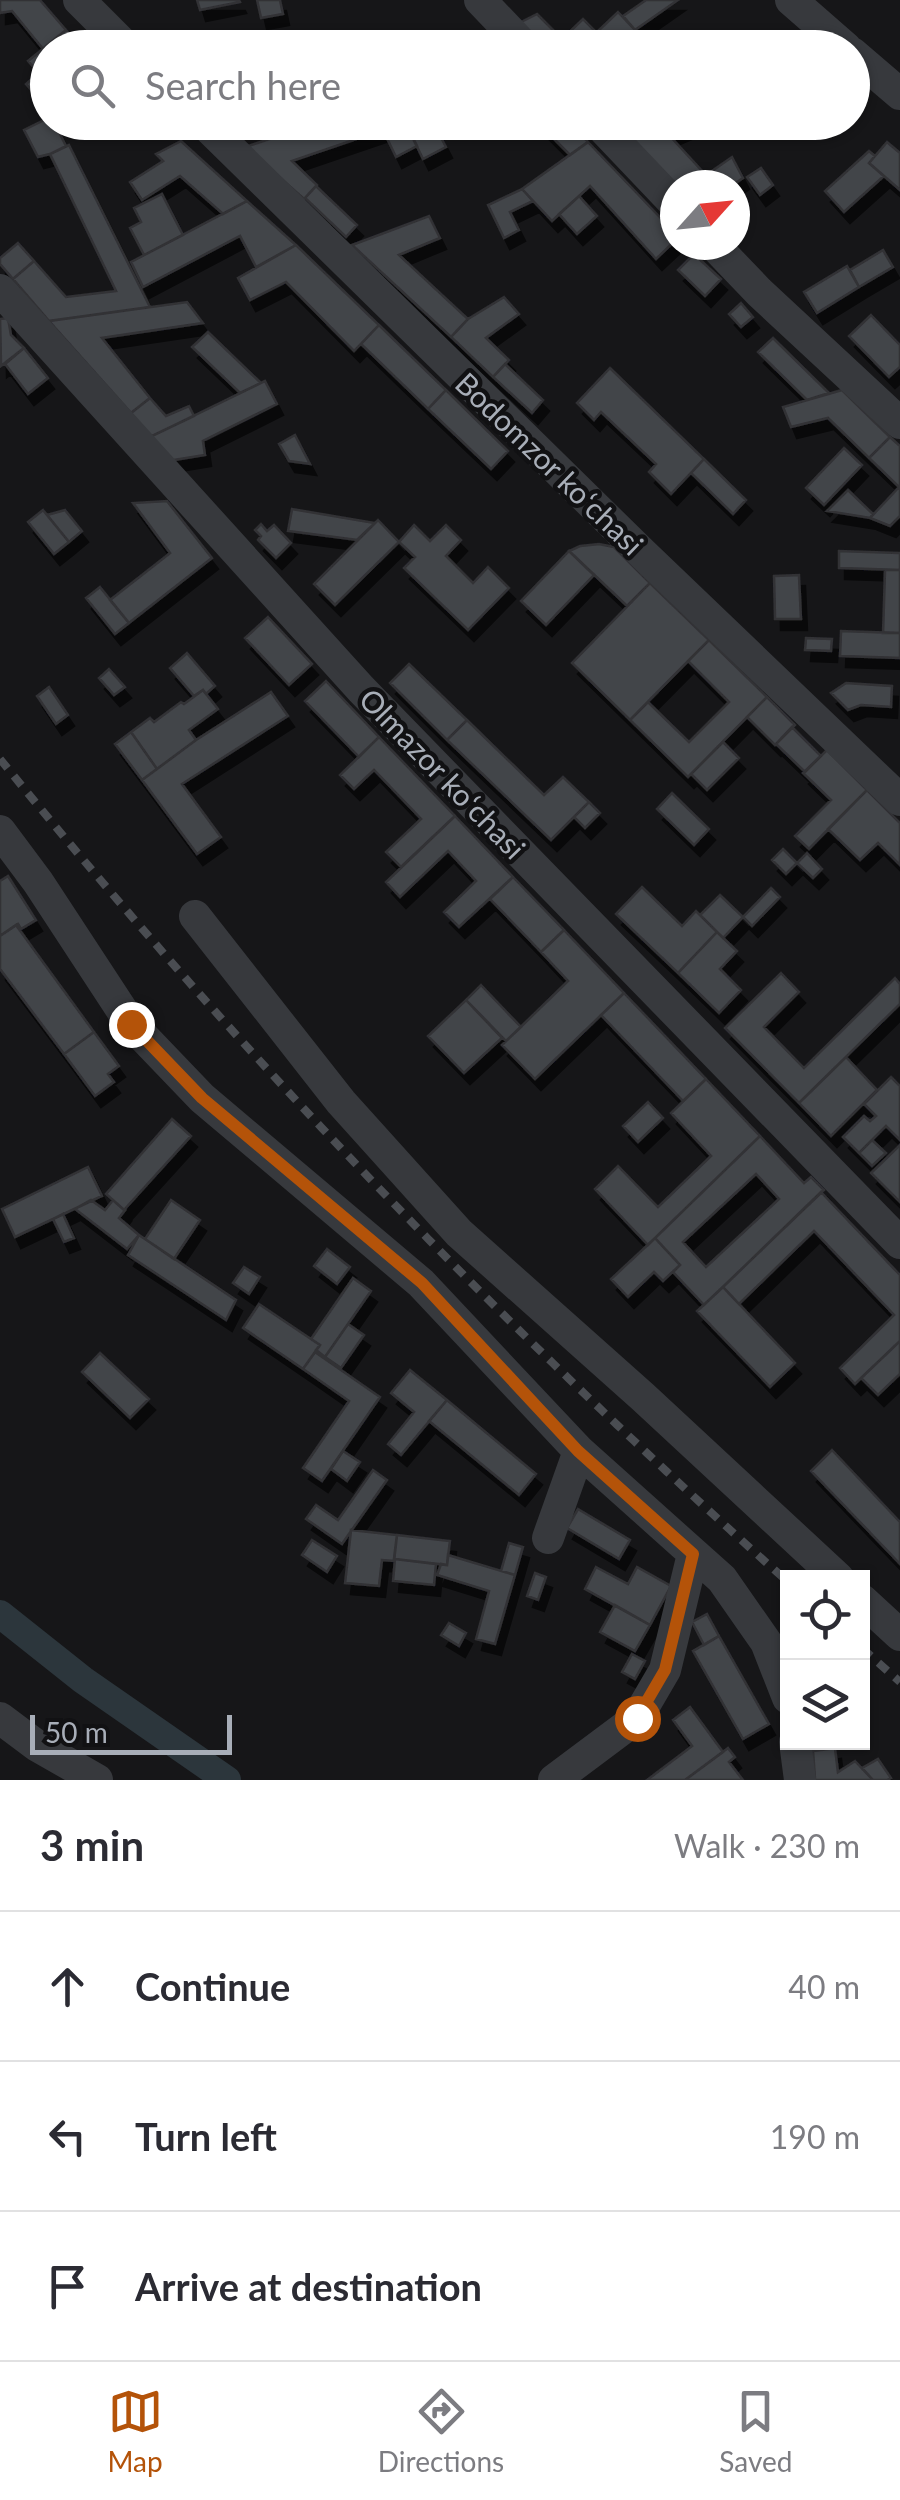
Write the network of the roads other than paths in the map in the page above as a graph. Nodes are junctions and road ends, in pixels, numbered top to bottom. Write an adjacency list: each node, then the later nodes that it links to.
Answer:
1 (79, 0): 4 (street)
2 (480, 0): 5 (street)
3 (790, 0): 6 (street)
4 (109, 30)
5 (509, 30)
6 (825, 30)
7 (870, 69): 8 (street)
8 (900, 94)
9 (222, 140): 15 (street, Bodomzor koʻchasi)
10 (614, 140): 11 (street)
11 (660, 188)
12 (728, 260): 14 (street)
13 (0, 290): 18 (street, Olmazor koʻchasi)
14 (900, 423)
15 (900, 800)
16 (0, 831): 19 (street)
17 (195, 916): 22 (street)
18 (900, 1243)
19 (578, 1451): 20 (street); 21 (street)
20 (548, 1538)
21 (693, 1554): 25 (street); 29 (street)
22 (829, 1570)
23 (870, 1607): 24 (street)
24 (900, 1635)
25 (780, 1678)
26 (0, 1718): 28 (street)
27 (796, 1750): 30 (street)
28 (97, 1780)
29 (554, 1780)
30 (800, 1780)

